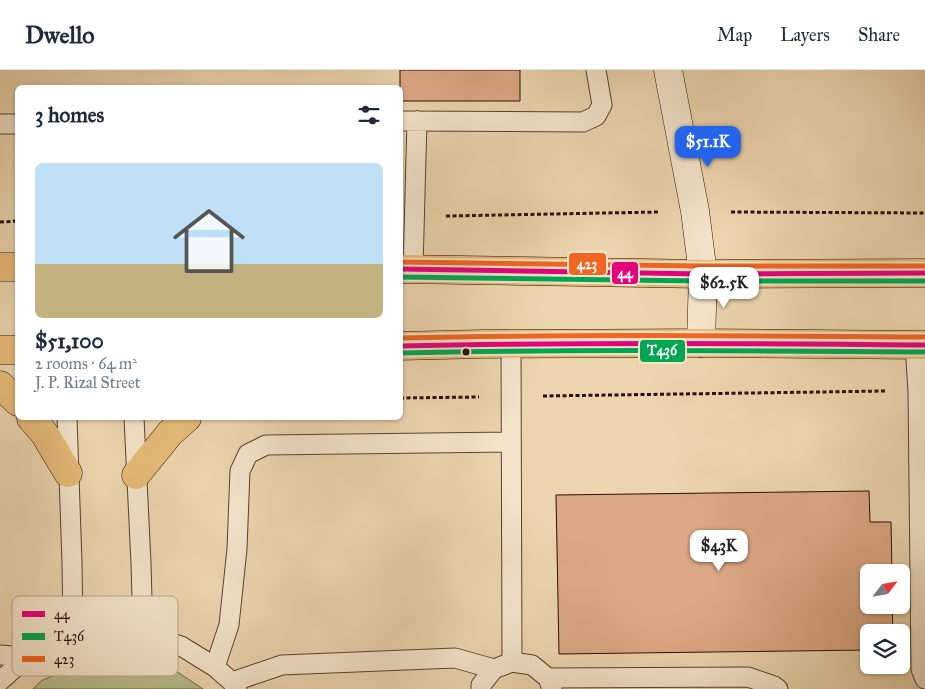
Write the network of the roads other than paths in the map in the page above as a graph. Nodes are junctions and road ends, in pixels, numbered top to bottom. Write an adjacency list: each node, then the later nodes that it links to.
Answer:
1 (596, 70): 3 (lane)
2 (668, 70): 10 (street)
3 (409, 121): 8 (lane)
4 (0, 124): 5 (lane)
5 (15, 124)
6 (0, 267): 7 (main road)
7 (15, 267)
8 (406, 269): 10 (main road)
9 (925, 273): 10 (main road)
10 (703, 274): 11 (street)
11 (701, 343): 12 (main road); 13 (main road)
12 (511, 344): 14 (main road); 23 (lane)
13 (920, 345): 33 (lane)
14 (403, 346)
15 (0, 350): 16 (main road)
16 (15, 350)
17 (0, 385): 18 (main road)
18 (15, 399)
19 (33, 420): 24 (main road)
20 (67, 420): 24 (lane)
21 (134, 420): 25 (lane)
22 (185, 420): 25 (main road)
23 (511, 442): 29 (lane); 30 (lane)
24 (68, 473): 26 (lane)
25 (136, 475): 27 (lane)
26 (73, 596)
27 (142, 596)
28 (178, 645): 30 (lane)
29 (512, 662): 31 (lane); 35 (lane)
30 (215, 667): 36 (lane)
31 (494, 669): 36 (lane); 37 (lane)
32 (12, 670): 34 (lane)
33 (924, 672)
34 (0, 681)
35 (550, 684): 38 (lane)
36 (234, 686)
37 (481, 689)
38 (778, 689)

